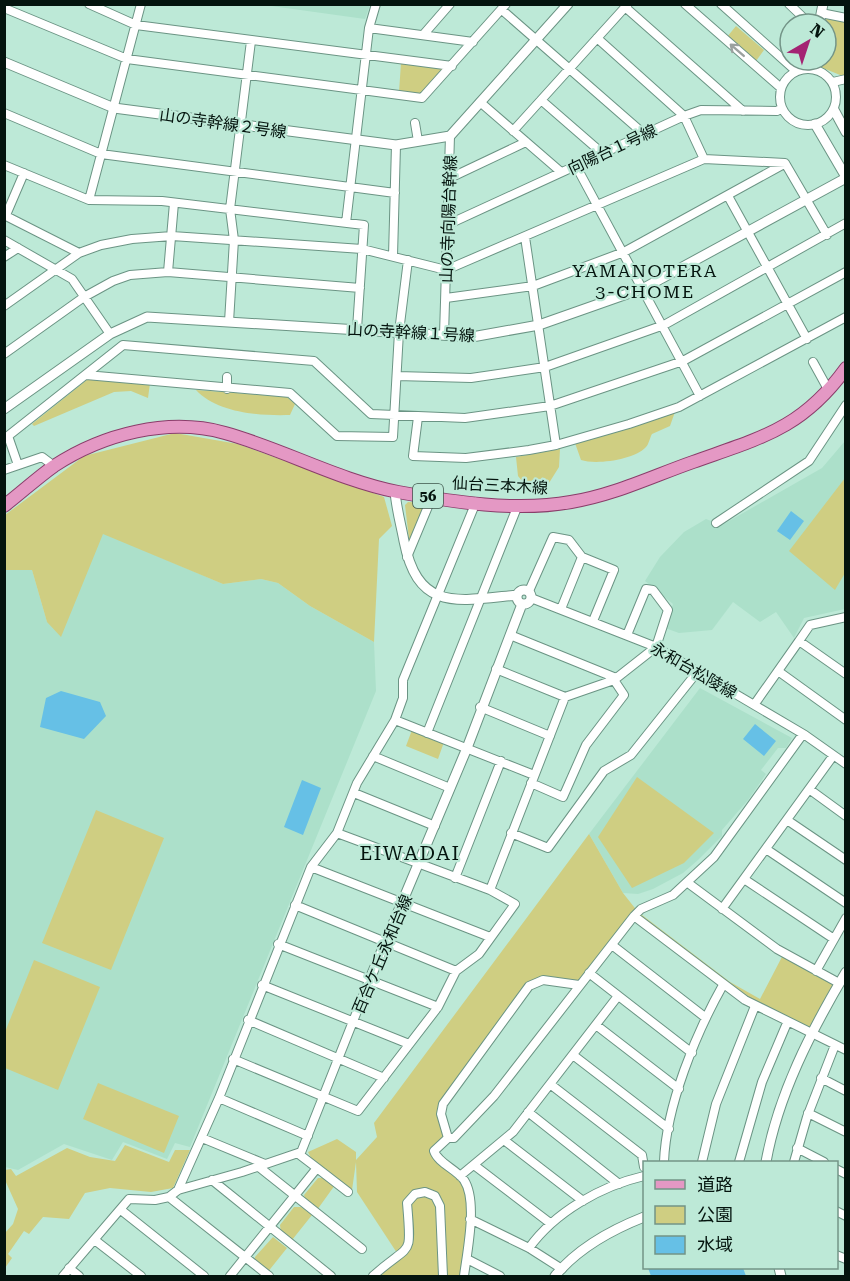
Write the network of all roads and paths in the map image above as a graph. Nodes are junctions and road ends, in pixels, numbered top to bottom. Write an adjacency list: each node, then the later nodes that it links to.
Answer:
1 (89, 4): 13 (street)
2 (141, 4): 13 (street)
3 (376, 4): 14 (street)
4 (568, 4): 17 (street, 山の寺向陽台幹線)
5 (685, 4): 31 (street, one-way to 5)
6 (446, 6): 15 (street)
7 (627, 6): 16 (street); 39 (street)
8 (725, 6): 21 (street)
9 (504, 7): 17 (street); 19 (street)
10 (4, 8): 22 (street)
11 (822, 9): 12 (street)
12 (846, 18)
13 (136, 25): 18 (street); 22 (street)
14 (369, 28): 15 (street); 20 (street)
15 (423, 35): 19 (street)
16 (597, 39): 25 (street); 41 (street)
17 (536, 40): 25 (street); 34 (street, 山の寺向陽台幹線)
18 (251, 41): 20 (street); 28 (street)
19 (473, 42): 24 (street)
20 (366, 55): 24 (street); 32 (street)
21 (778, 55)
22 (127, 59): 28 (street); 37 (street)
23 (4, 62): 37 (street, 山の寺幹線２号線)
24 (452, 66): 32 (street)
25 (569, 69): 33 (street); 47 (street)
26 (795, 72): 31 (street)
27 (823, 72): 30 (street)
28 (246, 77): 32 (street); 44 (street)
29 (846, 79): 30 (street)
30 (833, 82): 36 (street)
31 (781, 88): 38 (street)
32 (362, 92): 49 (street)
33 (541, 100): 45 (street); 53 (street)
34 (480, 102): 45 (street); 48 (street, 山の寺向陽台幹線)
35 (846, 104): 36 (street)
36 (835, 106): 43 (street); 46 (street)
37 (114, 108): 44 (street, 山の寺幹線２号線); 54 (street)
38 (782, 108): 39 (street, 向陽台１号線); 43 (street)
39 (743, 111): 41 (street, 向陽台１号線)
40 (4, 113): 54 (street)
41 (684, 116): 47 (street, 向陽台１号線); 55 (street)
42 (415, 123): 50 (street)
43 (815, 124): 62 (street)
44 (239, 125): 49 (street, 山の寺幹線２号線); 60 (street)
45 (513, 131): 51 (street)
46 (846, 132)
47 (644, 134): 53 (street, 向陽台１号線)
48 (450, 136): 50 (street, 山の寺幹線２号線); 63 (street, 山の寺向陽台幹線)
49 (356, 140): 52 (street, 山の寺幹線２号線); 64 (street)
50 (418, 141): 52 (street, 山の寺幹線２号線)
51 (526, 142): 61 (street); 63 (street)
52 (396, 145): 65 (street)
53 (602, 153): 58 (street, 向陽台１号線)
54 (101, 154): 60 (street); 67 (street)
55 (704, 159): 56 (street); 70 (street)
56 (785, 163): 66 (street); 68 (street)
57 (4, 165): 59 (street)
58 (576, 166): 61 (street, 向陽台１号線); 70 (street)
59 (24, 172): 67 (street); 72 (street)
60 (233, 172): 64 (street); 71 (street)
61 (561, 172): 74 (street, 向陽台１号線)
62 (846, 177): 68 (street, 山の寺幹線１号線)
63 (450, 178): 74 (street, 山の寺向陽台幹線)
64 (350, 187): 65 (street); 73 (street)
65 (395, 194): 86 (street)
66 (728, 196): 76 (street); 84 (street)
67 (89, 200): 69 (street)
68 (807, 200): 76 (street, 山の寺幹線１号線); 77 (street)
69 (174, 203): 71 (street); 78 (street)
70 (598, 207): 79 (street); 84 (street)
71 (230, 209): 73 (street); 81 (street)
72 (5, 215): 85 (street)
73 (346, 223): 83 (street)
74 (449, 224): 91 (street, 山の寺向陽台幹線)
75 (846, 224): 77 (street)
76 (748, 233): 89 (street); 97 (street, 山の寺幹線１号線)
77 (826, 235): 89 (street)
78 (171, 236): 81 (street); 85 (street); 92 (street)
79 (525, 237): 91 (street); 95 (street)
80 (4, 240): 82 (street)
81 (234, 240): 83 (street); 94 (street)
82 (18, 248): 87 (street); 90 (street)
83 (362, 249): 86 (street); 96 (street)
84 (622, 252): 95 (street); 97 (street)
85 (79, 253): 90 (street)
86 (393, 256): 88 (street)
87 (4, 257)
88 (408, 260): 91 (street); 107 (street)
89 (767, 268): 100 (street); 105 (street)
90 (57, 270): 98 (street); 101 (street)
91 (446, 270): 99 (street, 山の寺向陽台幹線)
92 (168, 272): 94 (street); 98 (street)
93 (846, 272): 100 (street)
94 (231, 277): 96 (street); 103 (street)
95 (533, 286): 99 (street); 104 (street)
96 (360, 288): 106 (street)
97 (642, 289): 104 (street, 山の寺幹線１号線); 105 (street)
98 (84, 297): 108 (street); 111 (street)
99 (446, 298): 109 (street, 山の寺向陽台幹線)
100 (787, 305): 110 (street); 112 (street)
101 (4, 306)
102 (846, 317): 110 (street)
103 (229, 322): 106 (street, 山の寺幹線１号線); 108 (street, 山の寺幹線１号線)
104 (539, 325): 109 (street, 山の寺幹線１号線); 114 (street)
105 (662, 326): 112 (street); 114 (street)
106 (357, 329): 107 (street, 山の寺幹線１号線)
107 (399, 332): 109 (street, 山の寺幹線１号線); 117 (street)
108 (110, 334): 124 (street, 山の寺幹線１号線)
109 (444, 335)
110 (807, 339): 121 (street)
111 (4, 354)
112 (681, 361): 121 (street); 123 (street)
113 (813, 362): 120 (street)
114 (545, 367): 117 (street); 123 (street)
115 (846, 368): 120 (main road, 仙台三本木線 / 56)
116 (86, 375): 119 (street); 125 (street); 128 (street)
117 (396, 375): 125 (street)
118 (227, 377): 119 (street)
119 (227, 389): 125 (street)
120 (829, 392): 134 (main road, 仙台三本木線 / 56)
121 (700, 396): 127 (street)
122 (846, 405): 136 (street)
123 (550, 406): 126 (street); 127 (street)
124 (4, 409)
125 (394, 415): 126 (street)
126 (418, 417): 127 (street)
127 (556, 446)
128 (18, 465): 129 (street); 130 (street)
129 (54, 466): 131 (main road, 仙台三本木線 / 56); 135 (main road, 仙台三本木線 / 56)
130 (4, 470)
131 (395, 491): 132 (main road, 仙台三本木線 / 56); 137 (street)
132 (432, 497): 133 (main road, 仙台三本木線 / 56); 137 (street)
133 (476, 502): 134 (main road, 仙台三本木線 / 56); 140 (street)
134 (518, 505): 141 (street)
135 (4, 506)
136 (716, 523)
137 (407, 557): 140 (street)
138 (582, 557): 139 (street); 143 (street); 145 (street)
139 (530, 594): 142 (street); 143 (street, 永和台松陵線)
140 (438, 596): 141 (street); 158 (street)
141 (482, 599): 142 (street); 160 (street)
142 (519, 599): 146 (street, 百合ケ丘永和台線)
143 (561, 609): 145 (street, 永和台松陵線)
144 (846, 617): 148 (street)
145 (593, 621): 147 (street, 永和台松陵線)
146 (510, 635): 150 (street, 百合ケ丘永和台線); 154 (street)
147 (627, 635): 149 (street, 永和台松陵線); 149 (street)
148 (800, 641): 152 (street); 153 (street)
149 (656, 647): 151 (street, 永和台松陵線); 154 (street)
150 (496, 669): 155 (street); 157 (street, 百合ケ丘永和台線)
151 (698, 671): 156 (street, 永和台松陵線); 176 (street)
152 (778, 671): 156 (street); 159 (street)
153 (846, 674)
154 (615, 679): 155 (street); 168 (street)
155 (565, 697): 162 (street)
156 (754, 705): 161 (street, 永和台松陵線)
157 (480, 708): 162 (street); 163 (street, 百合ケ丘永和台線)
158 (395, 720): 160 (street); 164 (street)
159 (846, 720)
160 (427, 733): 163 (street)
161 (803, 734): 165 (street, 永和台松陵線); 183 (street)
162 (550, 736): 168 (street)
163 (466, 748): 166 (street); 169 (street, 百合ケ丘永和台線)
164 (373, 756): 169 (street); 171 (street)
165 (833, 756): 167 (street, 永和台松陵線); 170 (street)
166 (501, 761): 168 (street); 181 (street)
167 (846, 764)
168 (532, 779): 176 (street)
169 (450, 788): 174 (street, 百合ケ丘永和台線)
170 (809, 789): 172 (street); 173 (street)
171 (354, 793): 174 (street); 175 (street)
172 (846, 816)
173 (787, 819): 177 (street); 178 (street)
174 (435, 826): 179 (street, 百合ケ丘永和台線)
175 (337, 832): 179 (street); 180 (street)
176 (511, 834): 184 (street)
177 (766, 849): 182 (street); 186 (street)
178 (846, 860)
179 (419, 865): 181 (street); 185 (street, 百合ケ丘永和台線)
180 (311, 867): 185 (street); 187 (street)
181 (455, 878): 184 (street)
182 (744, 879): 188 (street); 192 (street)
183 (688, 883): 188 (street); 189 (street)
184 (490, 890): 191 (street)
185 (403, 903): 191 (street); 193 (street, 百合ケ丘永和台線)
186 (846, 903)
187 (295, 905): 193 (street); 194 (street)
188 (722, 909): 197 (street)
189 (634, 916): 195 (street); 204 (street)
190 (846, 918): 192 (street)
191 (490, 937): 196 (street)
192 (834, 939): 197 (street)
193 (385, 943): 196 (street); 200 (street, 百合ケ丘永和台線)
194 (278, 944): 200 (street); 202 (street)
195 (612, 945): 199 (street); 208 (street)
196 (456, 971): 207 (street)
197 (816, 971): 201 (street)
198 (846, 972): 201 (street)
199 (589, 973): 203 (street); 205 (street)
200 (369, 981): 207 (street); 210 (street, 百合ケ丘永和台線)
201 (839, 983): 213 (street)
202 (262, 985): 209 (street); 210 (street)
203 (579, 985): 234 (street); 234 (street)
204 (723, 985): 206 (street); 208 (street)
205 (618, 996): 212 (street); 217 (street)
206 (755, 1006): 211 (street); 240 (street)
207 (438, 1007): 214 (street)
208 (706, 1018): 217 (street)
209 (248, 1020): 219 (street); 220 (street)
210 (354, 1020): 214 (street); 220 (street, 百合ケ丘永和台線)
211 (787, 1023): 213 (street); 241 (street)
212 (596, 1025): 218 (street); 224 (street)
213 (812, 1034): 215 (street); 242 (street)
214 (409, 1044): 221 (street)
215 (835, 1045): 216 (street); 222 (street)
216 (846, 1050)
217 (692, 1053): 224 (street)
218 (573, 1054): 223 (street); 230 (street)
219 (233, 1059): 226 (street); 227 (street)
220 (340, 1059): 221 (street); 226 (street, 百合ケ丘永和台線)
221 (384, 1078): 226 (street)
222 (821, 1078): 225 (street); 229 (street)
223 (550, 1084): 228 (street); 238 (street)
224 (679, 1089): 230 (street)
225 (846, 1091)
226 (323, 1097): 232 (street, 百合ケ丘永和台線)
227 (219, 1098): 232 (street); 233 (street)
228 (528, 1112): 235 (street); 251 (street)
229 (808, 1113): 231 (street); 236 (street)
230 (669, 1129): 239 (street)
231 (846, 1132)
232 (308, 1136): 237 (street, 百合ケ丘永和台線)
233 (202, 1138): 246 (street); 252 (street)
234 (448, 1138): 248 (street)
235 (504, 1140): 245 (street); 256 (street)
236 (797, 1148): 243 (street); 244 (street)
237 (301, 1152): 246 (street); 247 (street)
238 (644, 1161)
239 (664, 1161)
240 (702, 1161)
241 (739, 1161)
242 (766, 1161)
243 (794, 1161)
244 (822, 1161)
245 (474, 1165): 248 (street); 260 (street)
246 (262, 1166): 250 (street); 254 (street)
247 (317, 1168): 253 (street); 254 (street)
248 (460, 1176): 259 (street)
249 (643, 1177): 251 (street)
250 (212, 1180): 252 (street); 261 (street)
251 (619, 1184): 256 (street)
252 (178, 1190): 255 (street)
253 (348, 1192)
254 (295, 1196): 261 (street); 264 (street)
255 (169, 1197): 257 (street); 265 (street)
256 (583, 1201): 260 (street)
257 (121, 1210): 262 (street); 272 (street)
258 (643, 1218): 268 (street)
259 (470, 1219): 263 (street); 266 (street)
260 (550, 1223): 263 (street)
261 (270, 1227): 265 (street); 275 (street)
262 (96, 1241): 267 (street); 271 (street)
263 (529, 1248): 268 (street)
264 (362, 1249)
265 (246, 1257): 273 (street); 274 (street)
266 (467, 1259): 278 (street); 279 (street)
267 (69, 1268): 269 (street); 270 (street)
268 (558, 1273)
269 (63, 1276)
270 (79, 1276)
271 (141, 1276)
272 (204, 1276)
273 (230, 1276)
274 (269, 1276)
275 (331, 1276)
276 (373, 1276): 277 (street)
277 (443, 1276)
278 (464, 1276)
279 (500, 1276)

